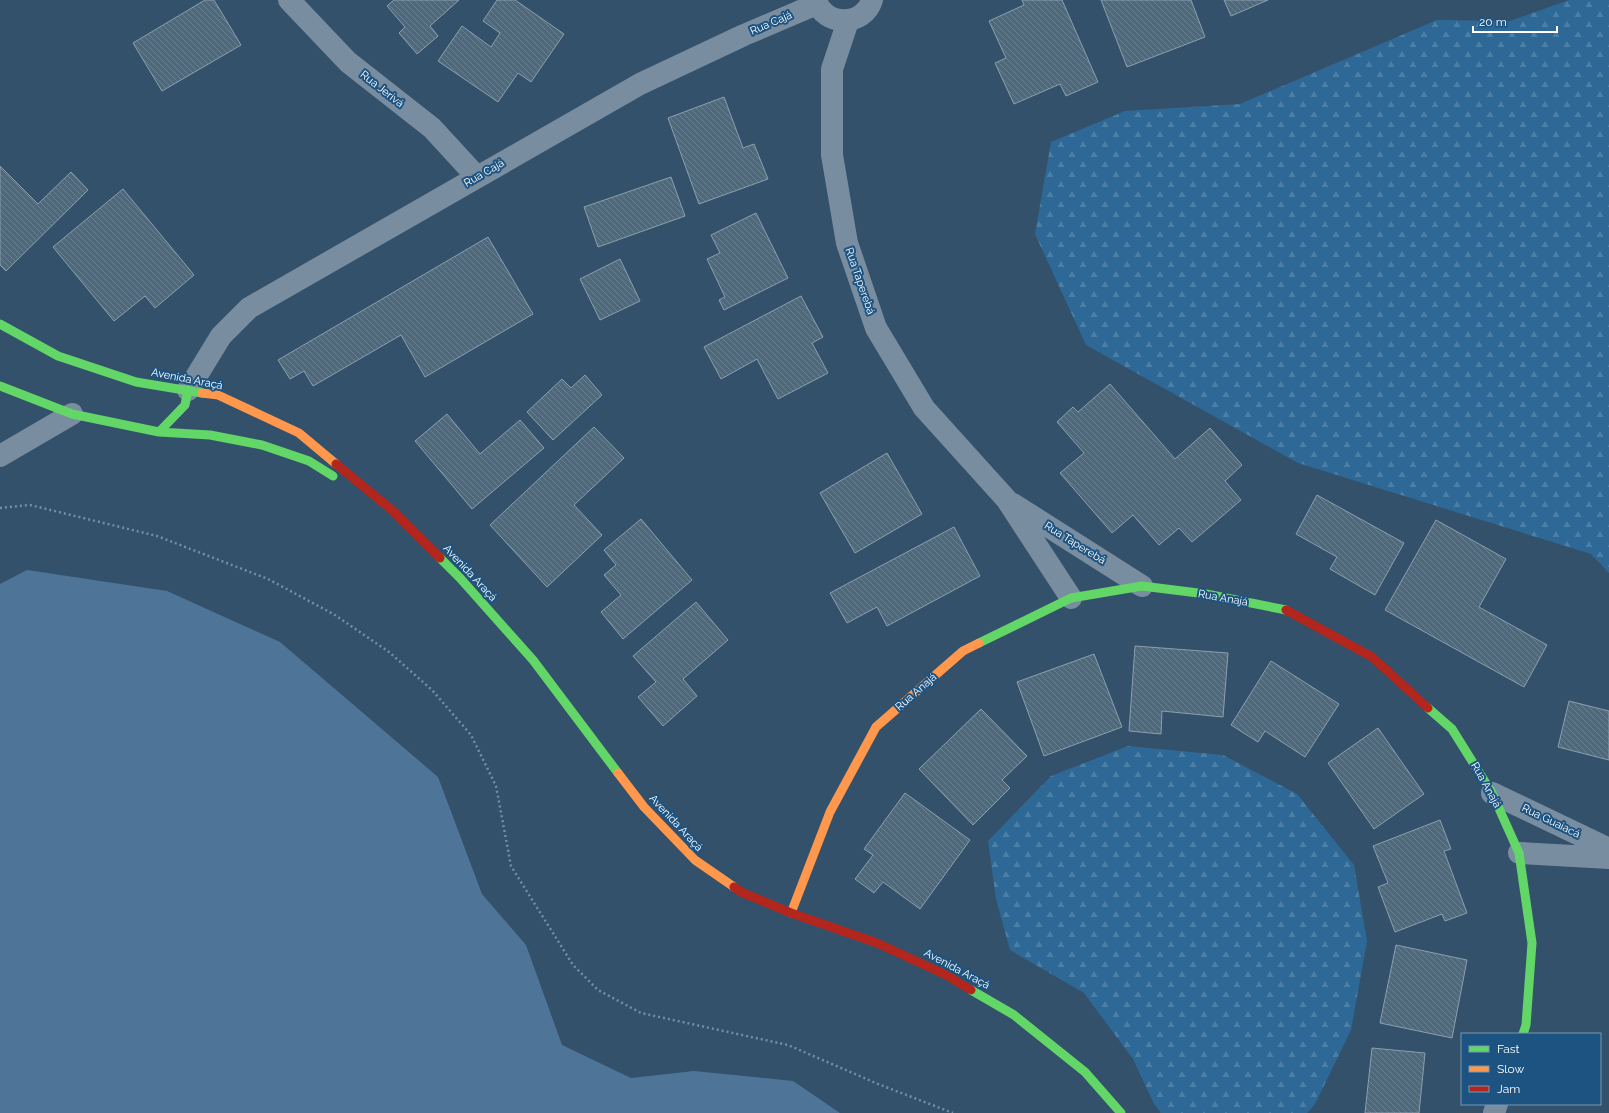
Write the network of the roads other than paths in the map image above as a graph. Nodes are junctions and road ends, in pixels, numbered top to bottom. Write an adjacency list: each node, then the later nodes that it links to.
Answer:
1 (289, 0): 5 (street, Rua Jerivá)
2 (872, 0): 4 (street)
3 (816, 2): 4 (street); 5 (street, Rua Cajá)
4 (848, 21): 12 (street, Rua Taperebá)
5 (477, 177): 8 (street, Rua Cajá)
6 (0, 324): 8 (street, Avenida Araçá)
7 (0, 386): 9 (street, Avenida Araçá)
8 (188, 390): 10 (street); 13 (street, Avenida Araçá)
9 (72, 414): 10 (street, Avenida Araçá); 11 (street)
10 (159, 432): 13 (street, Avenida Araçá)
11 (0, 456)
12 (1007, 500): 14 (street, Rua Taperebá); 15 (street, Rua Taperebá)
13 (393, 511): 20 (street, Avenida Araçá)
14 (1142, 586): 15 (street, Rua Anajá); 16 (street, Rua Anajá)
15 (1071, 598): 20 (street, Rua Anajá)
16 (1492, 793): 17 (street, Rua Guaiacá); 18 (street, Rua Anajá)
17 (1609, 849)
18 (1519, 852): 19 (street, Rua Guaiacá); 21 (street, Rua Anajá)
19 (1609, 858)
20 (791, 913): 22 (street, Avenida Araçá)
21 (1523, 1033)
22 (1122, 1113)

